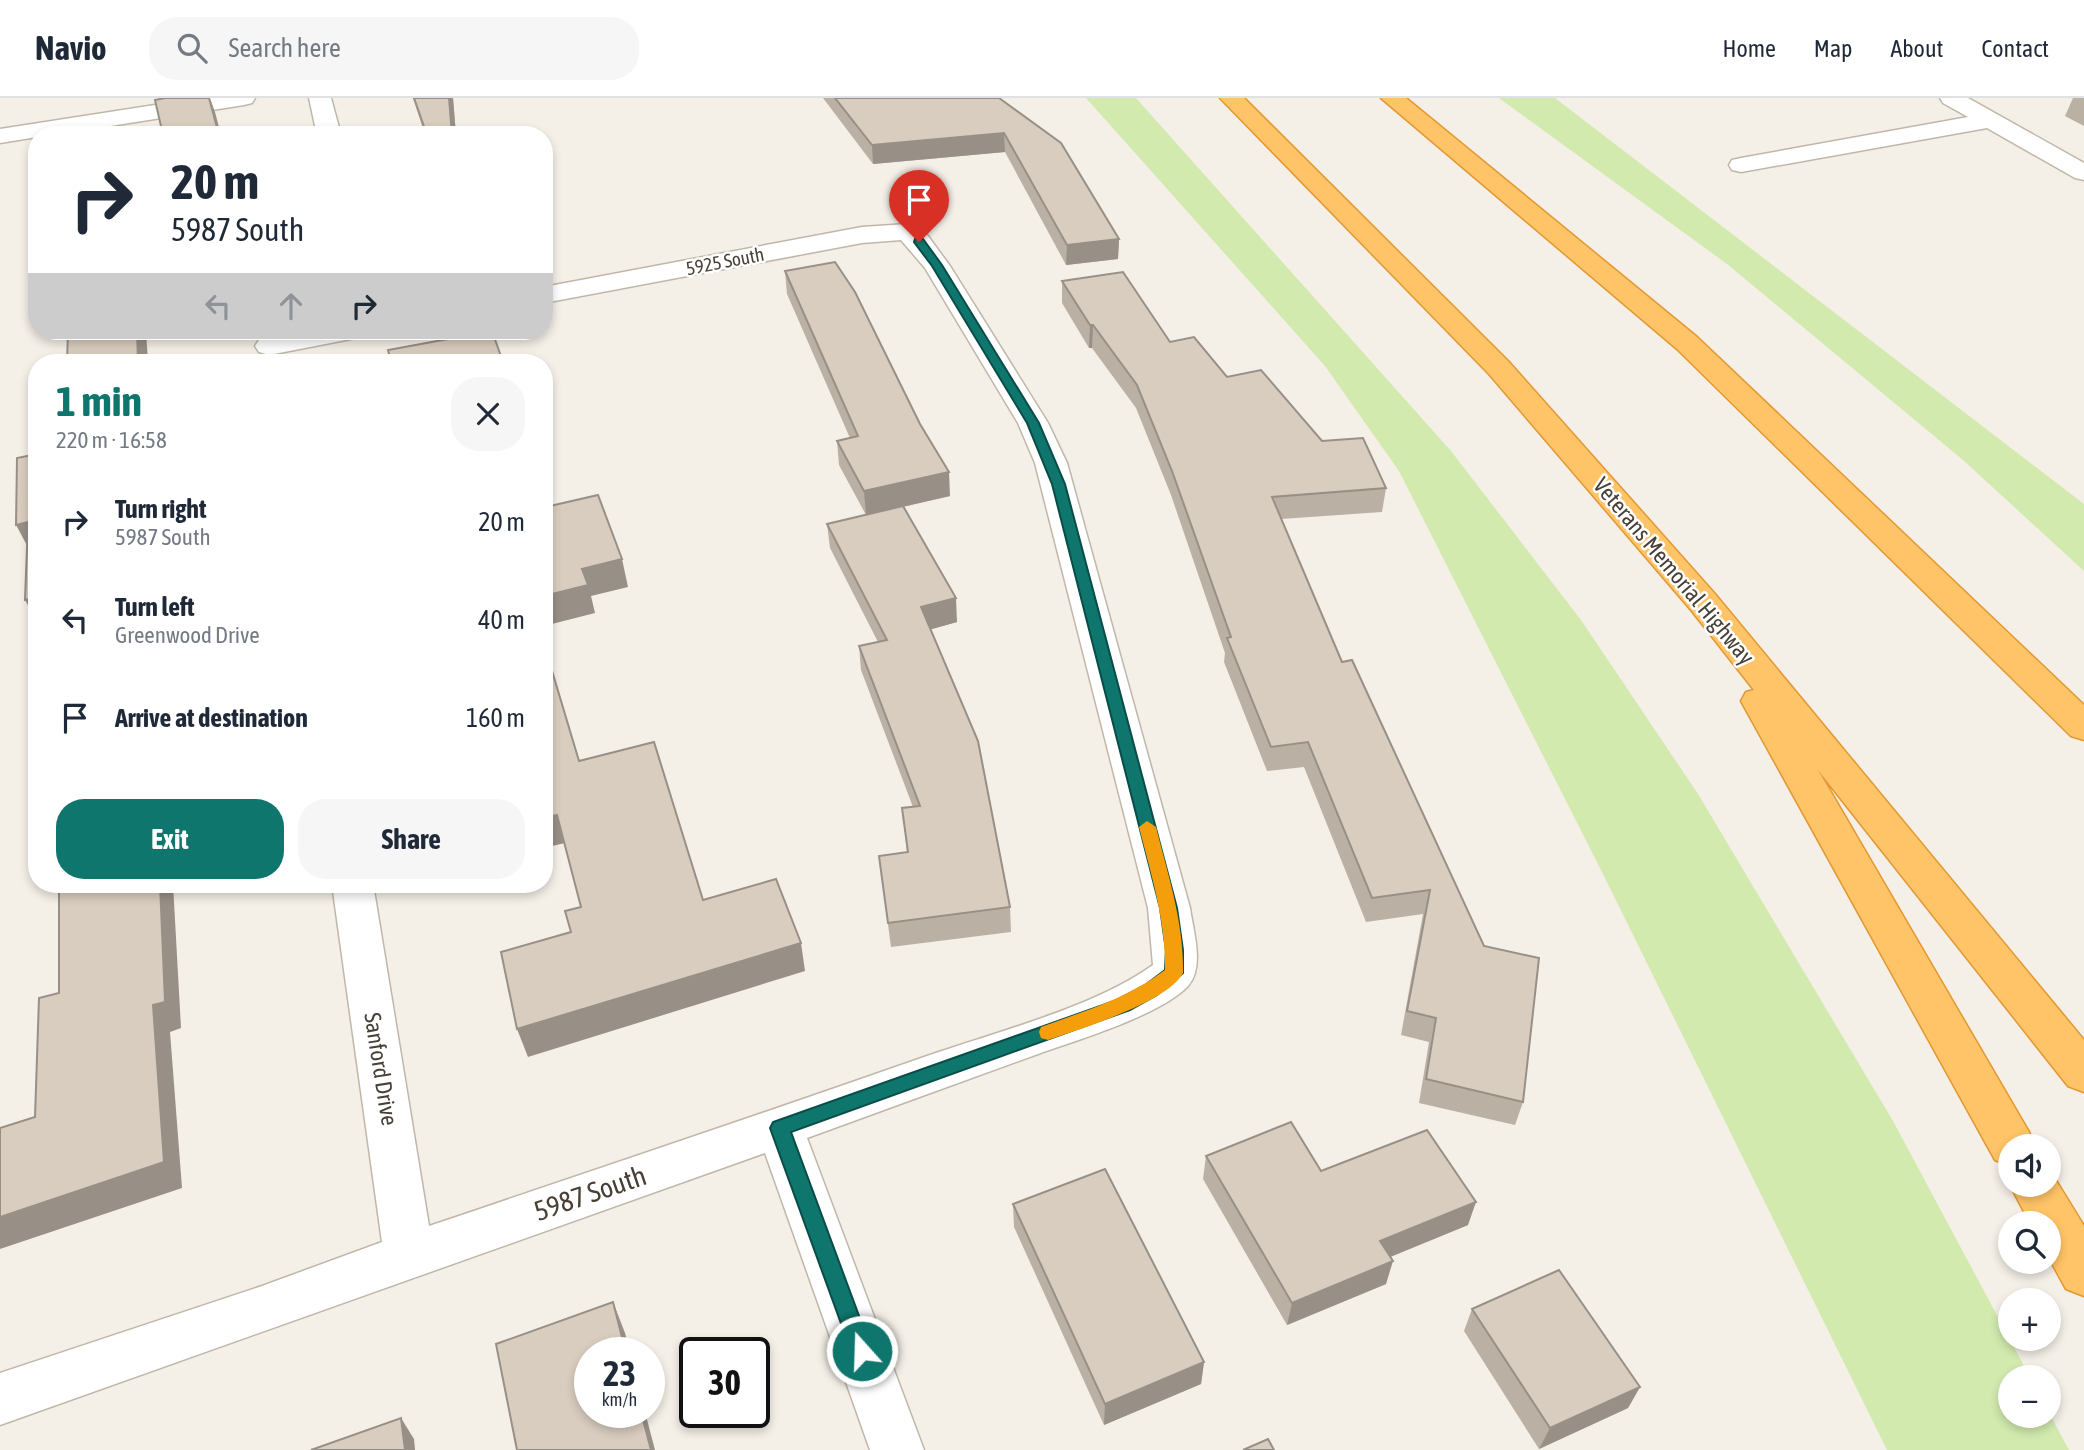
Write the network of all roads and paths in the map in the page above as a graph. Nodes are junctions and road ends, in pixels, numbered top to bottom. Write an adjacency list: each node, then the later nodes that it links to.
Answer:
1 (244, 98): 7 (street)
2 (320, 98): 8 (street)
3 (1231, 98): 16 (highway, Veterans Memorial Highway)
4 (1392, 98): 17 (highway)
5 (1951, 98): 6 (street)
6 (1991, 120): 11 (street); 12 (street)
7 (64, 126)
8 (327, 126)
9 (28, 132): 10 (street)
10 (0, 136)
11 (1741, 165)
12 (2084, 173)
13 (553, 293): 19 (street, 5925 South)
14 (303, 340): 15 (street)
15 (271, 346)
16 (1703, 602): 20 (highway, Veterans Memorial Highway); 22 (highway)
17 (2084, 727)
18 (353, 893): 24 (street, Sanford Drive)
19 (1174, 973): 21 (street, 5987 South)
20 (2084, 1073)
21 (780, 1128): 24 (street, 5987 South); 27 (street)
22 (2005, 1134)
23 (2041, 1197): 25 (highway)
24 (409, 1255): 26 (street, 5987 South)
25 (2084, 1273)
26 (0, 1399)
27 (897, 1450)

